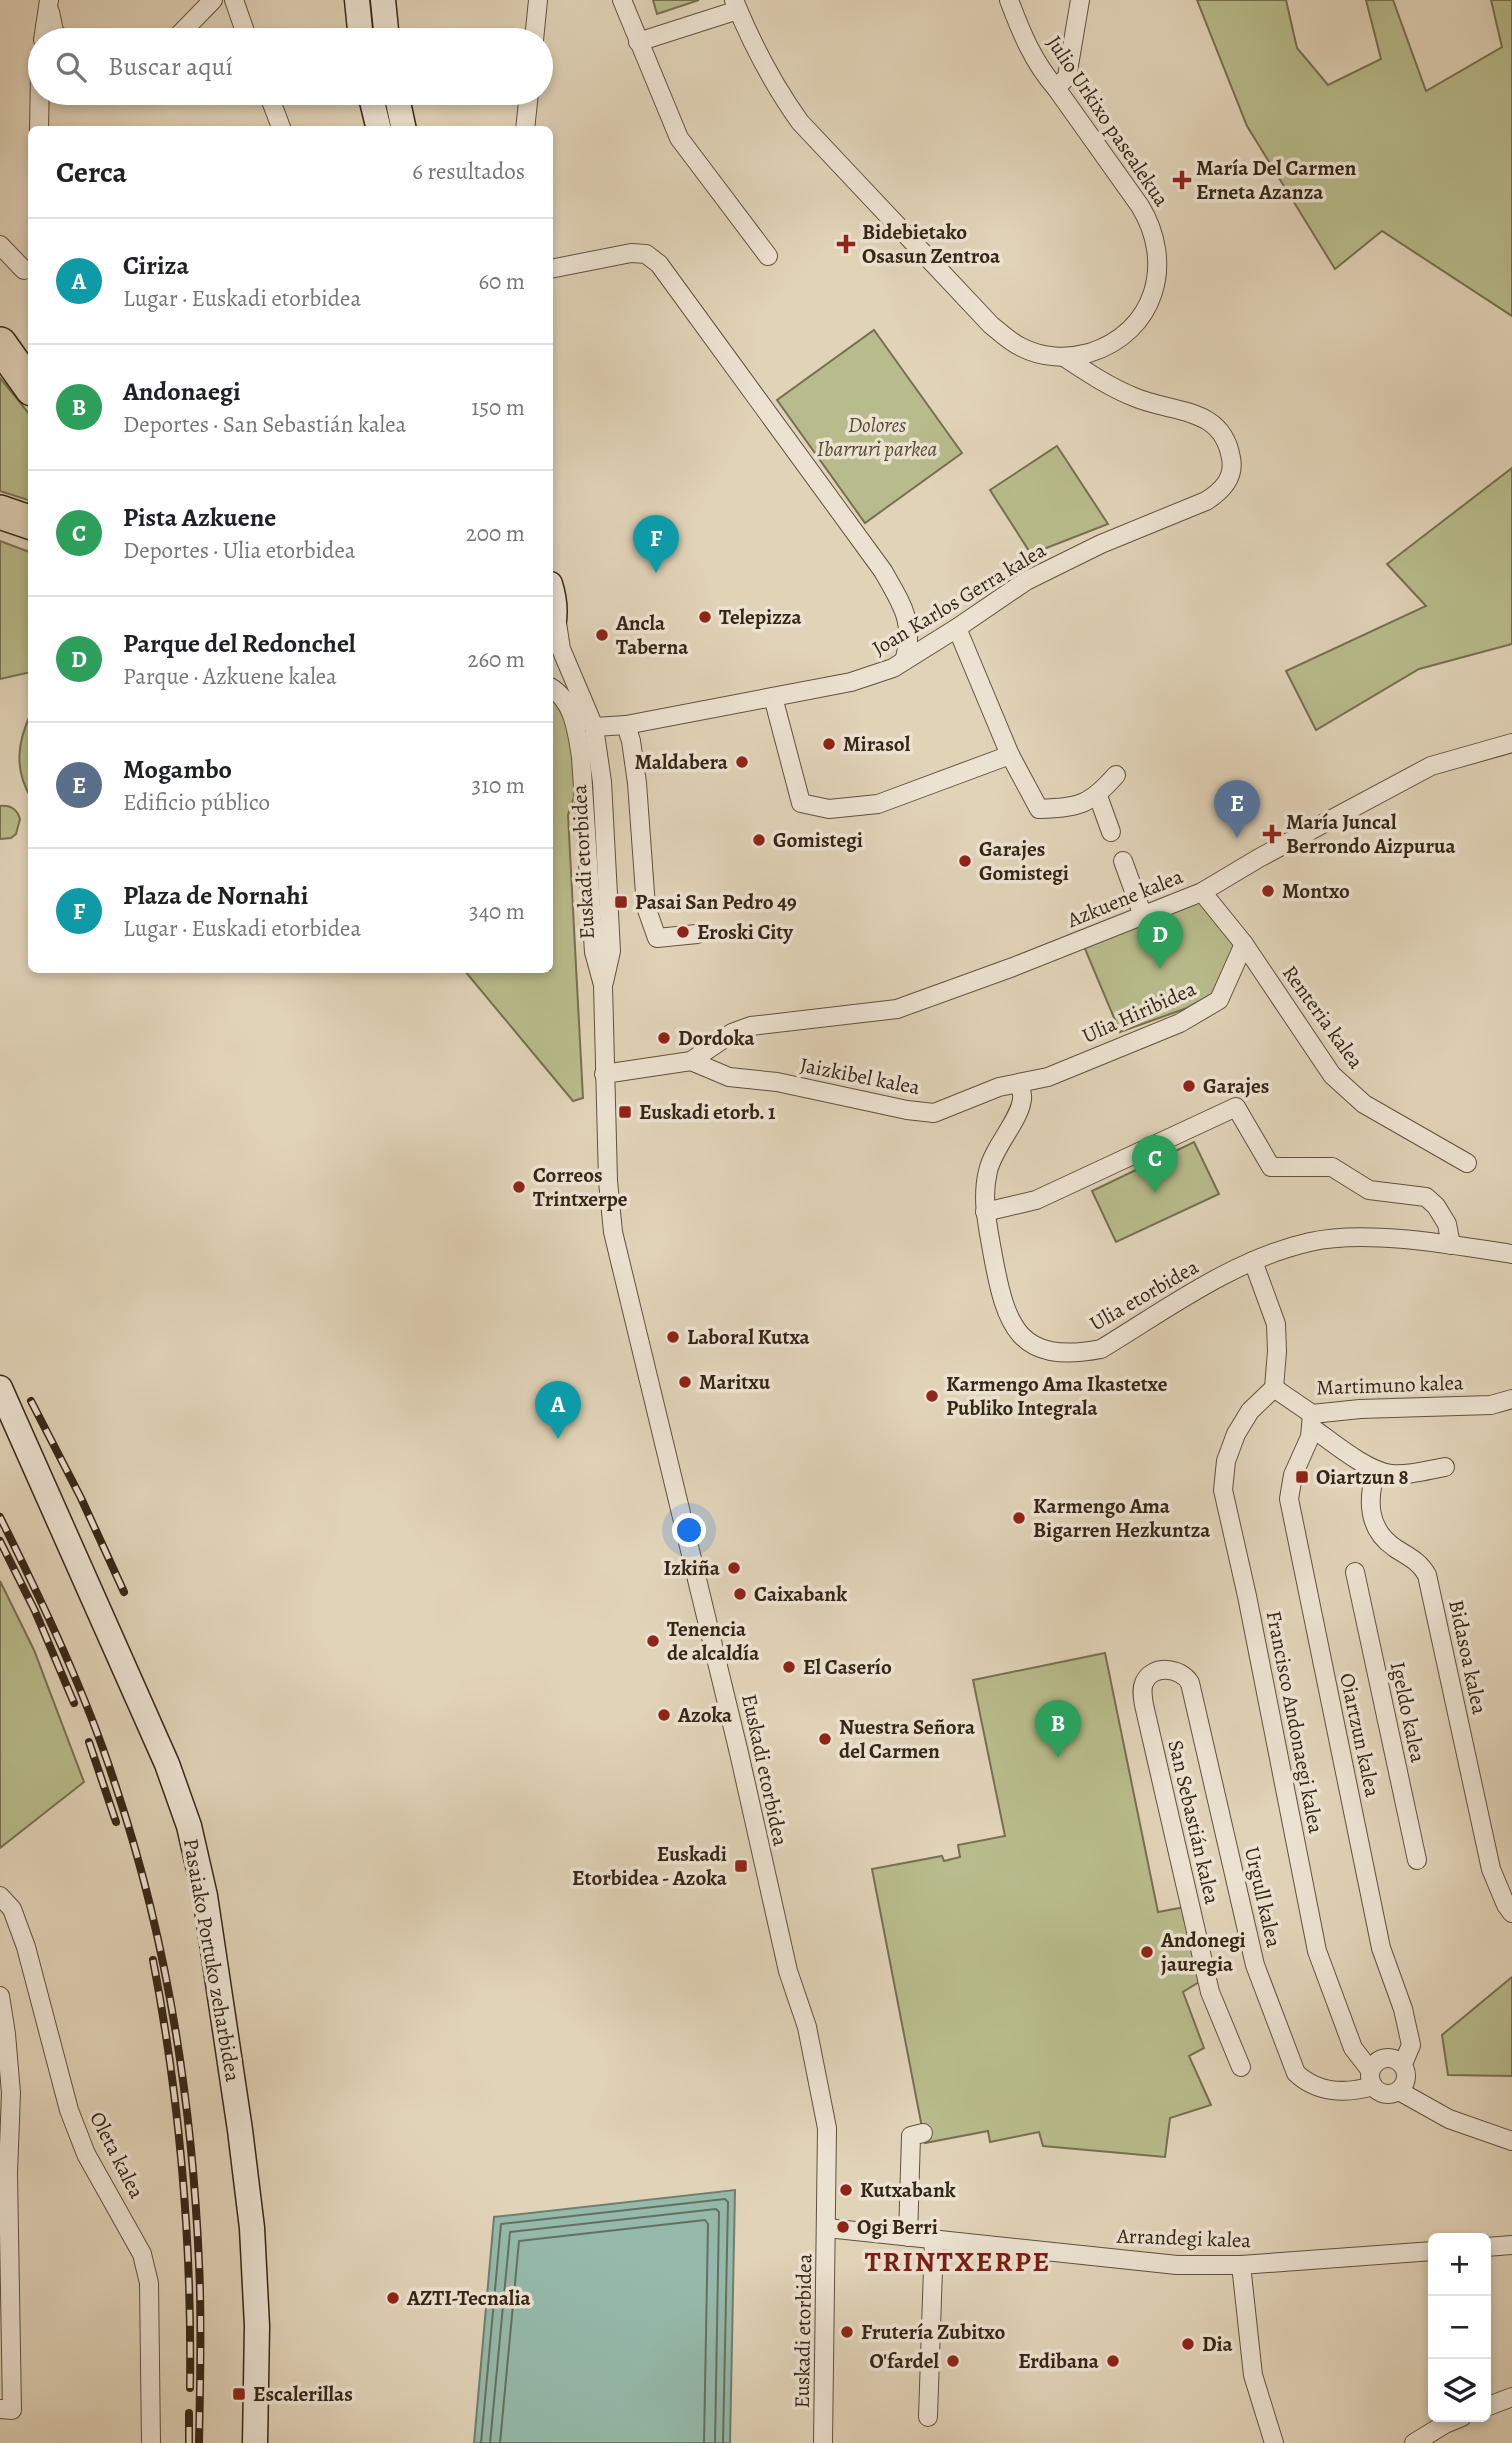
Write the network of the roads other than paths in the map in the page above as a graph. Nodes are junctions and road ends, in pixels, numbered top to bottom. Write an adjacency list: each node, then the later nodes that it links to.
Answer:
1 (357, 0): 15 (main road)
2 (383, 0): 16 (main road)
3 (538, 0): 17 (street)
4 (622, 0): 18 (street)
5 (1009, 0): 19 (street, Julio Urkixo pasealekua)
6 (1080, 0): 19 (street)
7 (48, 2): 11 (street); 12 (street)
8 (210, 4): 10 (street); 13 (street)
9 (736, 5): 18 (street, Julio Urkixo pasealekua); 35 (street, Julio Urkixo pasealekua)
10 (236, 6): 14 (street)
11 (45, 28)
12 (53, 28)
13 (186, 28)
14 (244, 28)
15 (360, 28)
16 (386, 28)
17 (535, 28)
18 (638, 42): 31 (street)
19 (1056, 88): 35 (street, Julio Urkixo pasealekua)
20 (39, 105): 25 (street)
21 (273, 105): 26 (street)
22 (373, 105): 27 (main road)
23 (399, 105): 28 (main road)
24 (528, 105): 29 (street)
25 (39, 126)
26 (280, 126)
27 (378, 126)
28 (403, 126)
29 (525, 126)
30 (0, 245): 32 (street)
31 (768, 256)
32 (28, 266)
33 (553, 268): 42 (street)
34 (0, 344): 36 (highway)
35 (1065, 357): 41 (street, Joan Karlos Gerra kalea)
36 (28, 383)
37 (0, 512): 38 (highway)
38 (28, 522)
39 (553, 594): 40 (main road)
40 (553, 627): 46 (street, Euskadi etorbidea)
41 (957, 628): 42 (street, Joan Karlos Gerra kalea); 48 (street)
42 (904, 660): 44 (street, Joan Karlos Gerra kalea)
43 (553, 689): 57 (street, Euskadi etorbidea)
44 (773, 697): 45 (street, Joan Karlos Gerra kalea); 48 (street)
45 (626, 725): 46 (street, Joan Karlos Gerra kalea); 55 (street)
46 (594, 727): 57 (street, Euskadi etorbidea)
47 (1512, 743): 53 (street, Azkuene kalea)
48 (1010, 755): 50 (street)
49 (1116, 775): 50 (street)
50 (1098, 796): 51 (street)
51 (1111, 832)
52 (1123, 862): 54 (street)
53 (1202, 892): 54 (street, Azkuene kalea); 56 (street, Renteria kalea)
54 (1143, 916): 58 (street, Azkuene kalea)
55 (697, 934)
56 (1244, 944): 62 (street, Ulia Hiribidea); 63 (street, Renteria kalea)
57 (603, 985): 60 (street, Euskadi etorbidea)
58 (732, 1033): 59 (street, Azkuene kalea); 61 (street)
59 (691, 1061): 60 (street); 61 (street, Jaizkibel kalea)
60 (604, 1074): 87 (street, Euskadi etorbidea)
61 (729, 1077): 62 (street, Jaizkibel kalea)
62 (1019, 1083): 64 (street, Ulia etorbidea)
63 (1467, 1163)
64 (985, 1212): 65 (street); 67 (street, Ulia etorbidea)
65 (1451, 1245): 66 (street, Ulia etorbidea); 67 (street, Ulia etorbidea)
66 (1512, 1254)
67 (1254, 1261): 69 (street)
68 (0, 1388): 100 (main road, Pasaiako Portuko zeharbidea)
69 (1274, 1388): 71 (street, Martimuno kalea); 82 (street, Francisco Andonaegi kalea)
70 (1512, 1399): 71 (street, Martimuno kalea)
71 (1311, 1420): 73 (street); 81 (street, Oiartzun kalea)
72 (1445, 1467): 73 (street)
73 (1376, 1470): 78 (street, Bidasoa kalea)
74 (1355, 1573): 76 (street, Igeldo kalea)
75 (1158, 1671): 80 (street, San Sebastián kalea); 82 (street, Urgull kalea)
76 (1417, 1860)
77 (0, 1895): 99 (street, Oleta kalea)
78 (1512, 1913)
79 (0, 1996): 96 (street)
80 (1241, 2067)
81 (1405, 2069): 82 (street); 83 (street); 84 (street)
82 (1371, 2078): 83 (street)
83 (1399, 2091): 84 (street)
84 (1449, 2119): 86 (street)
85 (923, 2133): 88 (street)
86 (1512, 2141)
87 (827, 2228): 88 (street, Arrandegi kalea); 101 (street, Euskadi etorbidea)
88 (908, 2237): 89 (street, Arrandegi kalea)
89 (934, 2239): 93 (street, Arrandegi kalea); 97 (street)
90 (1512, 2245): 91 (street)
91 (1491, 2247)
92 (1428, 2251): 93 (street, Arrandegi kalea)
93 (1241, 2265): 102 (street)
94 (1512, 2397): 95 (street)
95 (1491, 2405)
96 (0, 2409)
97 (928, 2417)
98 (1450, 2422): 103 (street)
99 (151, 2443)
100 (255, 2443)
101 (823, 2443)
102 (1273, 2443)
103 (1414, 2443)

